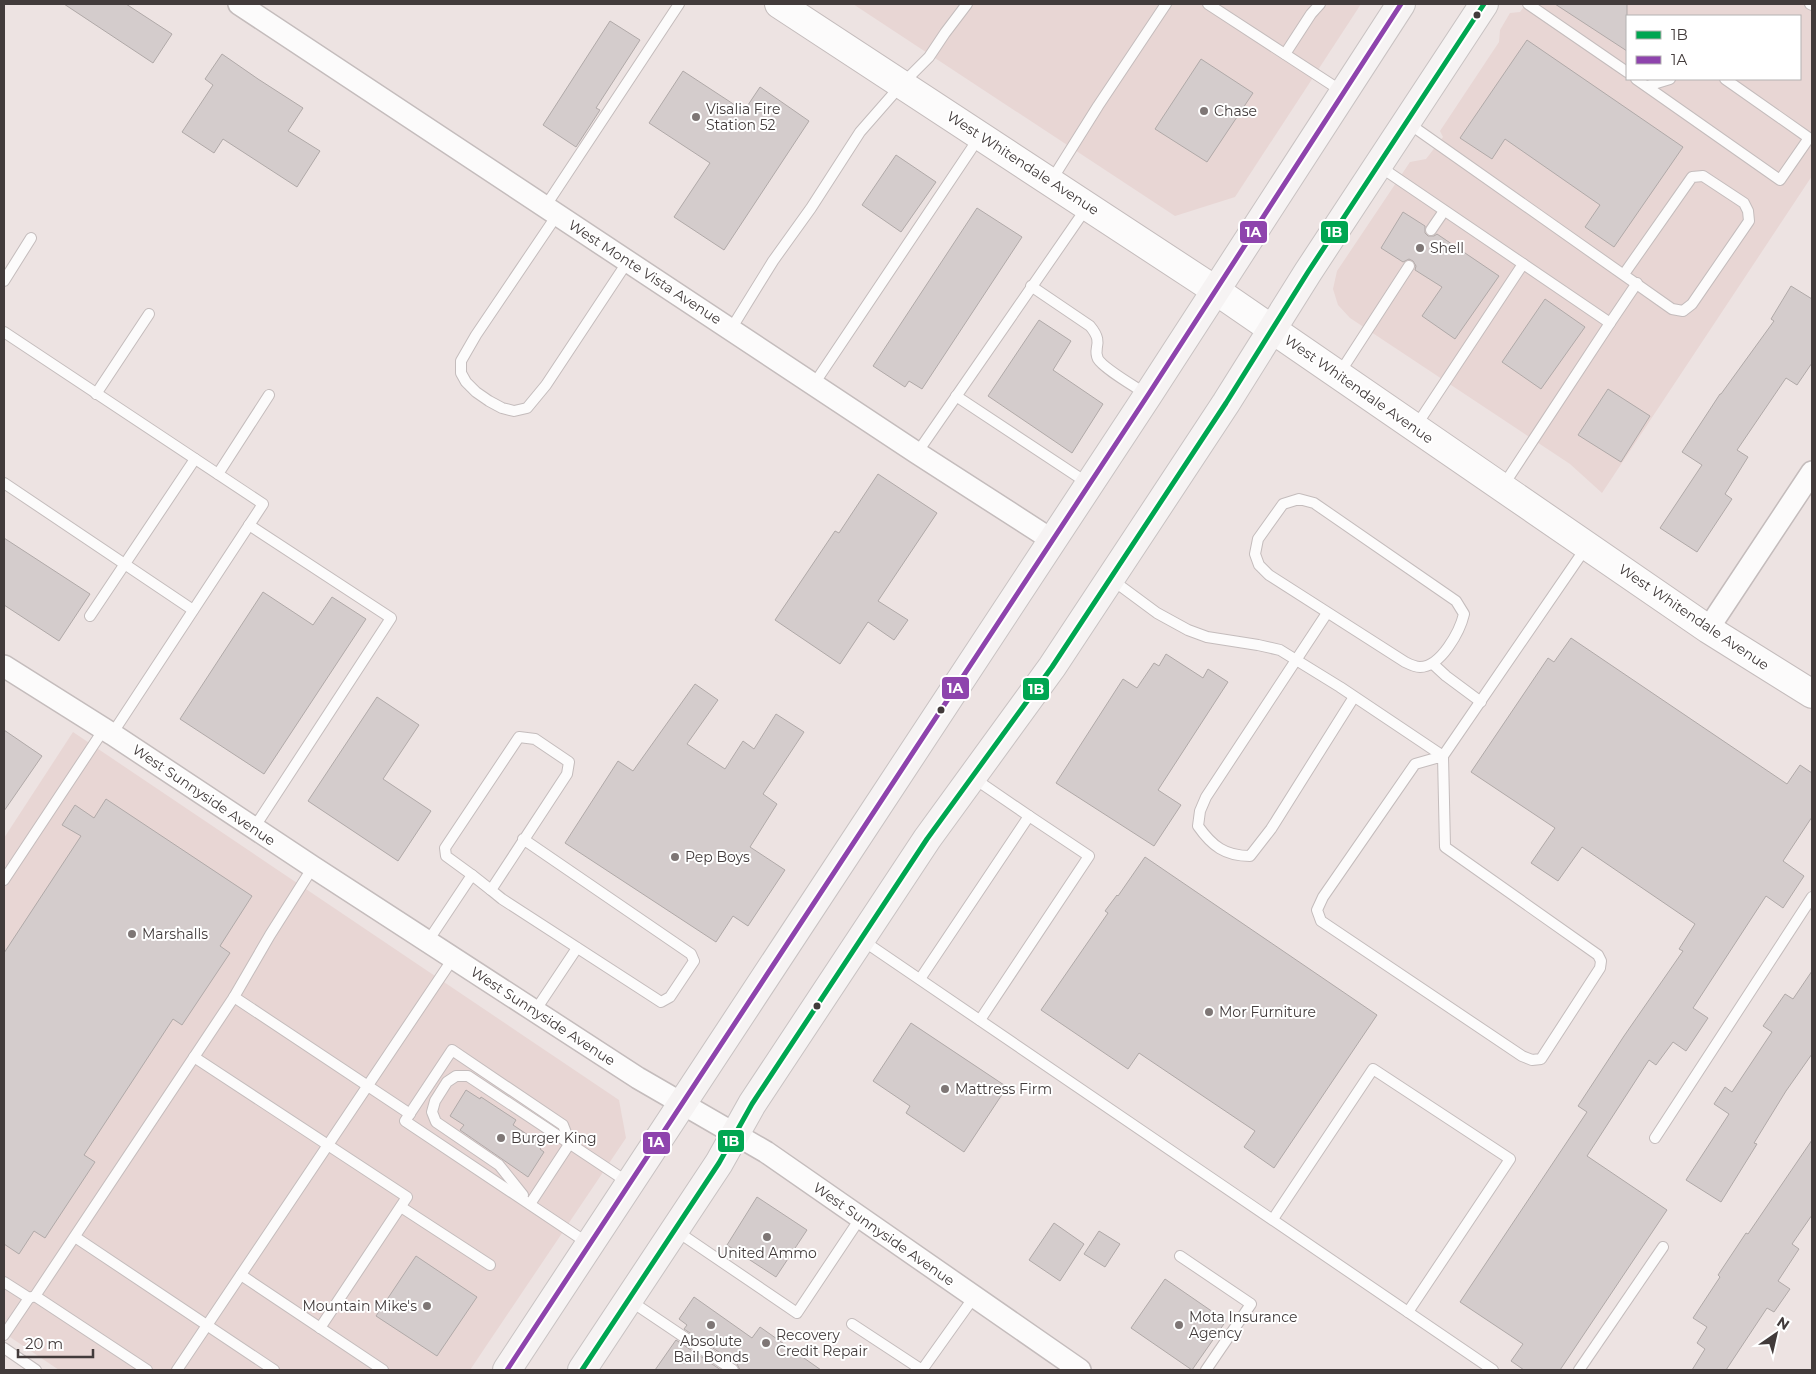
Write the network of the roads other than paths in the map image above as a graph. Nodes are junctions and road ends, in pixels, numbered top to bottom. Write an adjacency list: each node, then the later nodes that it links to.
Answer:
1 (239, 4): 24 (street, West Monte Vista Avenue)
2 (679, 4): 24 (lane)
3 (779, 4): 16 (street, West Whitendale Avenue)
4 (967, 4): 16 (lane)
5 (1166, 4): 22 (lane)
6 (1208, 4): 11 (lane)
7 (1320, 4): 11 (lane)
8 (1401, 4): 18 (main road)
9 (1484, 4): 19 (main road)
10 (1528, 4): 12 (lane)
11 (1285, 54): 18 (lane)
12 (1626, 71)
13 (1638, 80): 17 (lane)
14 (1667, 80): 17 (lane)
15 (1726, 80): 17 (lane)
16 (902, 84): 20 (street, West Whitendale Avenue); 38 (lane)
17 (1647, 86)
18 (1343, 92): 35 (main road)
19 (1406, 122): 21 (main road); 31 (lane)
20 (980, 136): 22 (street, West Whitendale Avenue); 42 (lane)
21 (1378, 165): 25 (lane); 39 (main road)
22 (1050, 182): 23 (street, West Whitendale Avenue)
23 (1088, 206): 34 (lane); 35 (street, West Whitendale Avenue)
24 (551, 211): 28 (street, West Monte Vista Avenue); 28 (lane)
25 (1444, 211): 26 (lane); 29 (lane)
26 (1431, 230)
27 (31, 238): 32 (lane)
28 (628, 261): 38 (street, West Monte Vista Avenue)
29 (1523, 264): 37 (lane); 47 (lane)
30 (1409, 266): 41 (lane)
31 (1624, 274): 33 (lane); 33 (lane)
32 (4, 281)
33 (1637, 283): 37 (lane)
34 (1031, 286): 45 (lane); 46 (lane)
35 (1216, 290): 39 (street, West Whitendale Avenue); 45 (main road)
36 (149, 314): 43 (lane)
37 (1610, 323): 54 (lane)
38 (731, 328): 42 (street, West Monte Vista Avenue)
39 (1273, 329): 41 (street, West Whitendale Avenue); 59 (main road)
40 (4, 332): 43 (lane)
41 (1339, 374): 47 (street, West Whitendale Avenue)
42 (814, 384): 48 (street, West Monte Vista Avenue)
43 (96, 394): 49 (lane)
44 (269, 395): 51 (lane)
45 (1148, 395): 53 (main road)
46 (956, 396): 48 (lane); 53 (lane)
47 (1414, 427): 54 (street, West Whitendale Avenue)
48 (917, 453): 56 (street, West Monte Vista Avenue)
49 (195, 459): 51 (lane); 58 (lane)
50 (1812, 472): 63 (street)
51 (218, 474): 55 (lane)
52 (4, 483): 58 (lane)
53 (1089, 484): 56 (main road)
54 (1502, 488): 57 (street, West Whitendale Avenue)
55 (250, 525): 60 (lane); 74 (lane)
56 (1052, 540): 91 (main road)
57 (1587, 545): 63 (street, West Whitendale Avenue); 69 (lane)
58 (124, 563): 60 (lane); 62 (lane)
59 (1110, 579): 64 (lane); 72 (main road)
60 (193, 610): 70 (lane)
61 (1327, 613): 64 (lane); 65 (lane); 65 (lane)
62 (90, 616)
63 (1708, 630): 67 (street, West Whitendale Avenue)
64 (1297, 660): 68 (lane); 68 (lane)
65 (1433, 664): 69 (lane)
66 (4, 666): 70 (street, West Sunnyside Avenue)
67 (1812, 694)
68 (1354, 697): 71 (lane)
69 (1481, 702): 71 (lane)
70 (108, 731): 74 (street, West Sunnyside Avenue); 78 (lane)
71 (1443, 756): 71 (lane)
72 (971, 777): 73 (lane); 81 (main road)
73 (1029, 816): 85 (lane); 88 (lane)
74 (254, 828): 76 (street, West Sunnyside Avenue)
75 (523, 840): 77 (lane); 79 (lane); 83 (lane)
76 (313, 868): 82 (street, West Sunnyside Avenue); 86 (lane)
77 (472, 875): 79 (lane); 82 (lane)
78 (4, 880)
79 (491, 890): 83 (lane)
80 (1812, 897): 94 (lane)
81 (861, 939): 85 (lane); 93 (main road)
82 (428, 941): 84 (street, West Sunnyside Avenue)
83 (576, 948): 87 (lane)
84 (454, 957): 87 (street, West Sunnyside Avenue); 90 (lane)
85 (920, 979): 88 (lane)
86 (234, 997): 89 (lane); 90 (lane)
87 (535, 1011): 91 (street, West Sunnyside Avenue)
88 (980, 1020): 101 (lane)
89 (194, 1056): 96 (lane); 103 (lane)
90 (367, 1086): 92 (lane); 96 (lane)
91 (682, 1104): 93 (street, West Sunnyside Avenue); 97 (main road)
92 (410, 1114): 95 (lane); 98 (lane)
93 (735, 1134): 100 (street, West Sunnyside Avenue); 102 (main road)
94 (1655, 1138)
95 (570, 1143): 97 (lane); 98 (lane); 98 (lane)
96 (328, 1145): 99 (lane); 108 (lane)
97 (630, 1183): 104 (main road)
98 (530, 1204): 104 (lane)
99 (400, 1207): 107 (lane); 116 (lane)
100 (861, 1217): 102 (lane); 111 (street, West Sunnyside Avenue)
101 (1273, 1219): 113 (lane); 113 (lane)
102 (674, 1230): 112 (main road)
103 (75, 1237): 110 (lane); 115 (lane)
104 (589, 1244): 125 (main road)
105 (1663, 1247): 130 (lane)
106 (1180, 1256): 128 (lane)
107 (490, 1265)
108 (241, 1275): 115 (lane); 116 (lane)
109 (4, 1282): 110 (lane)
110 (32, 1297): 117 (lane); 121 (lane)
111 (974, 1297): 114 (lane); 119 (street, West Sunnyside Avenue)
112 (628, 1300): 126 (main road); 127 (lane)
113 (1408, 1312): 129 (lane)
114 (852, 1324)
115 (207, 1326): 122 (lane); 123 (lane)
116 (320, 1328): 124 (lane)
117 (4, 1335)
118 (4, 1348): 120 (lane)
119 (1073, 1368)
120 (36, 1370)
121 (146, 1370)
122 (177, 1370)
123 (274, 1370)
124 (383, 1370)
125 (507, 1370)
126 (582, 1370)
127 (733, 1370)
128 (1206, 1370)
129 (1493, 1370)
130 (1580, 1370)

